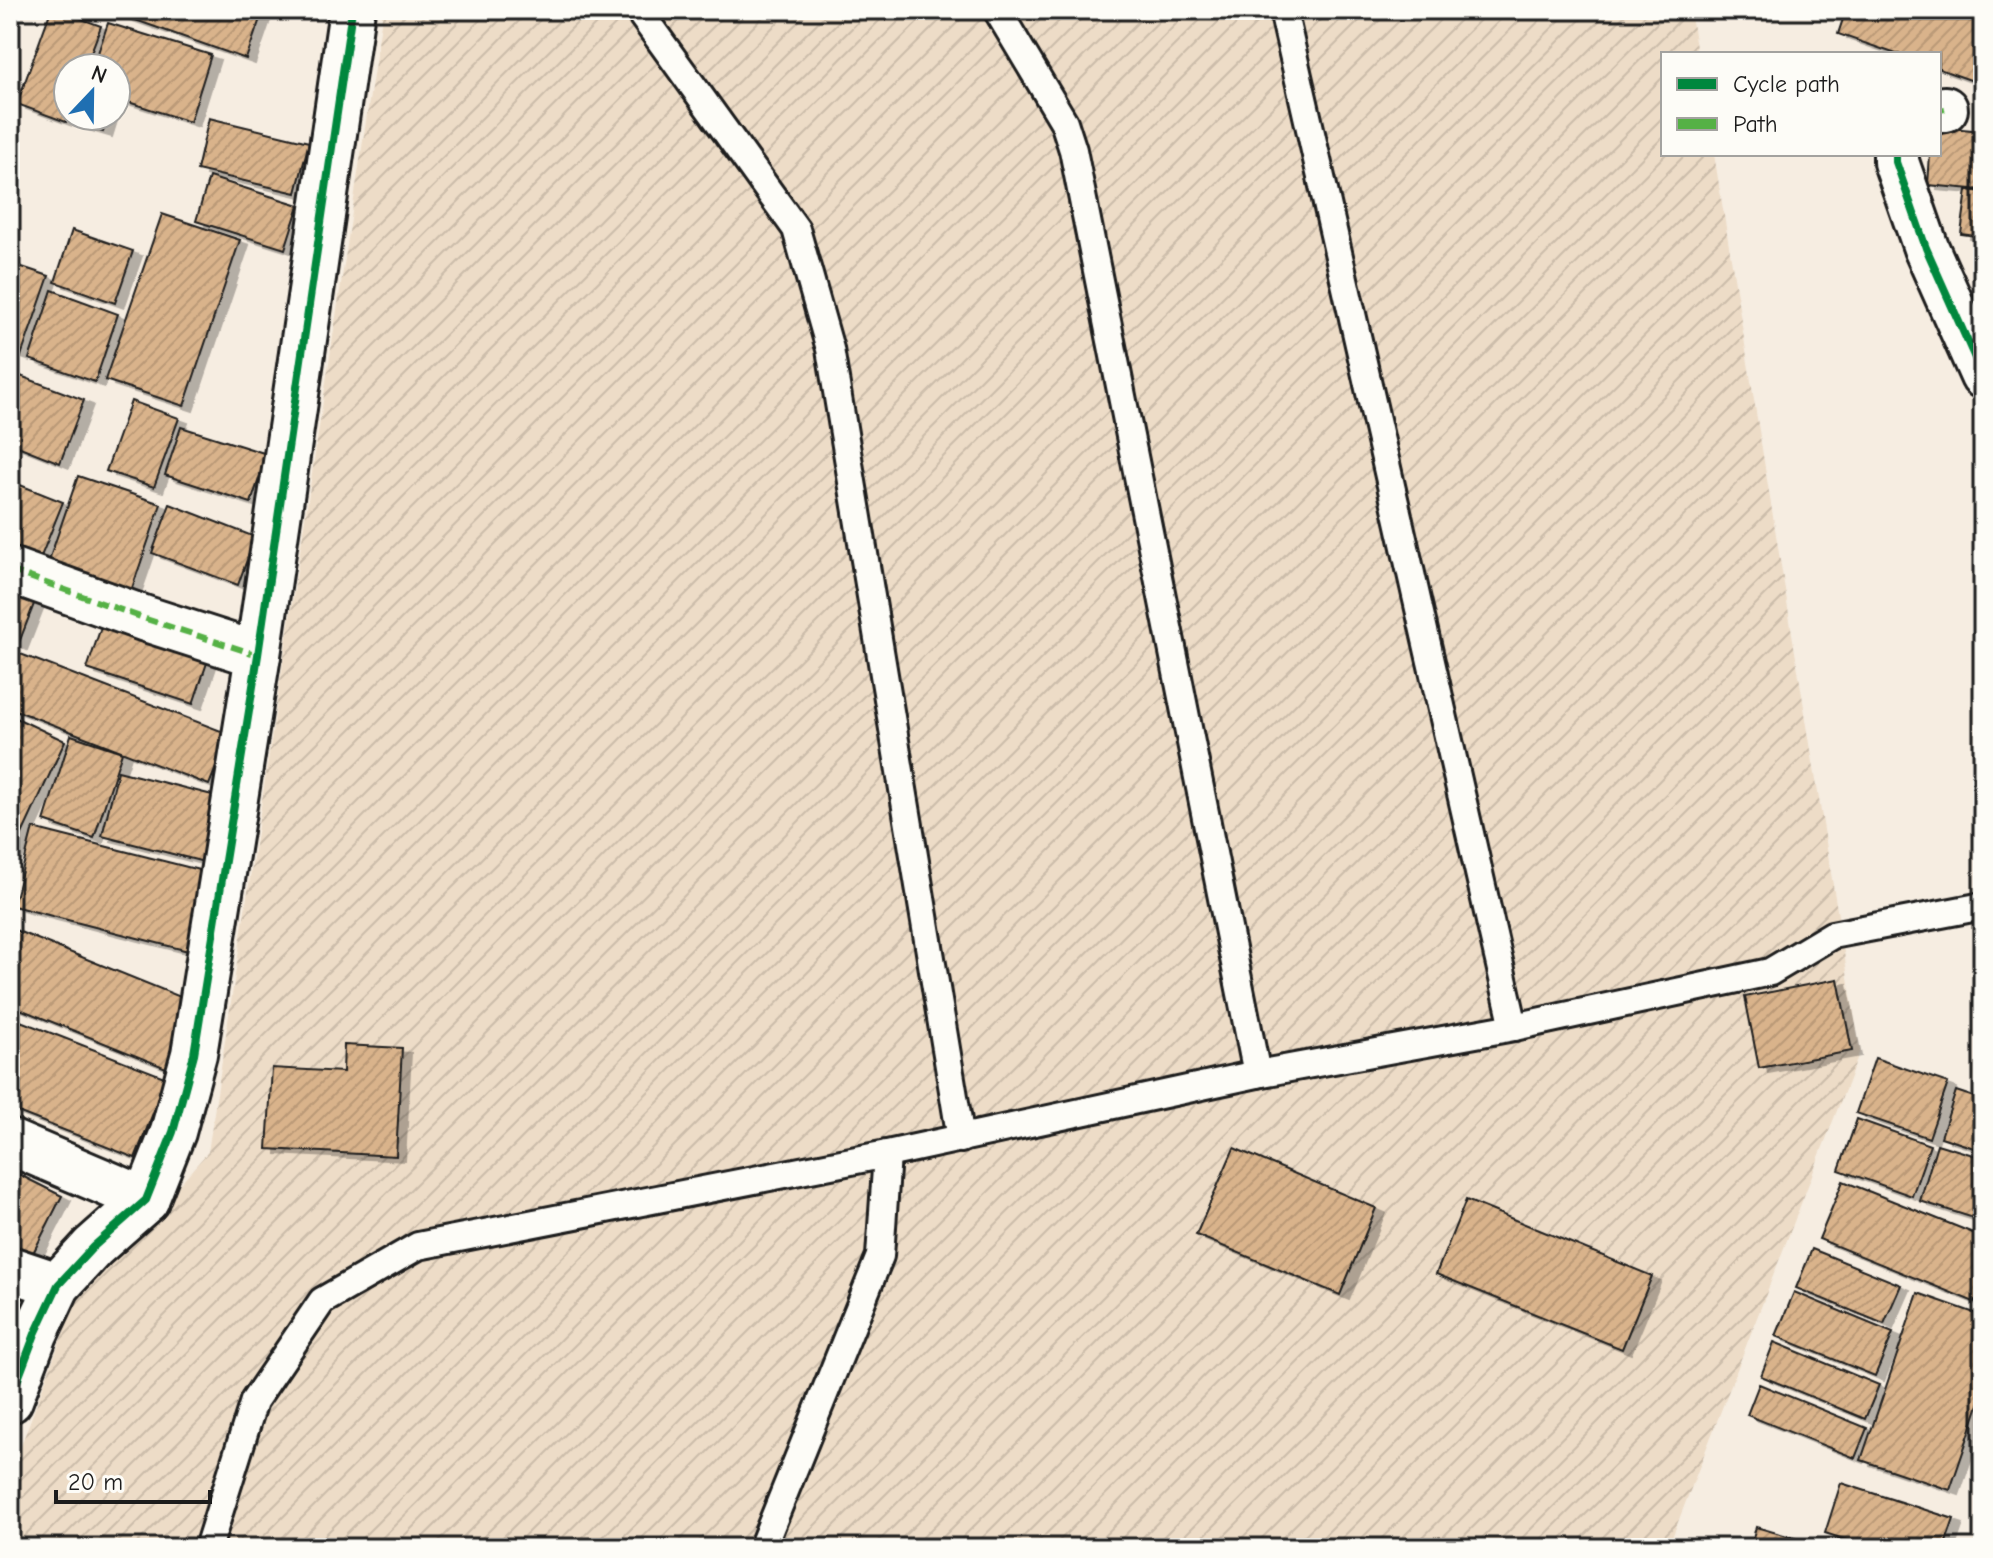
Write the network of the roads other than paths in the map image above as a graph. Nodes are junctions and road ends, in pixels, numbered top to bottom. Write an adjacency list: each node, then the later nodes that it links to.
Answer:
1 (352, 10): 8 (street)
2 (638, 10): 12 (lane)
3 (997, 10): 11 (lane)
4 (1283, 10): 10 (lane)
5 (1896, 156): 6 (street)
6 (1983, 376)
7 (10, 570): 8 (street)
8 (258, 655): 15 (street)
9 (1983, 906): 10 (lane)
10 (1514, 1027): 11 (lane)
11 (1257, 1074): 12 (lane)
12 (961, 1139): 14 (lane)
13 (10, 1142): 15 (street)
14 (887, 1154): 19 (lane); 20 (lane)
15 (146, 1200): 17 (street)
16 (10, 1269): 17 (street)
17 (58, 1285): 18 (street)
18 (10, 1400)
19 (208, 1548)
20 (762, 1548)

